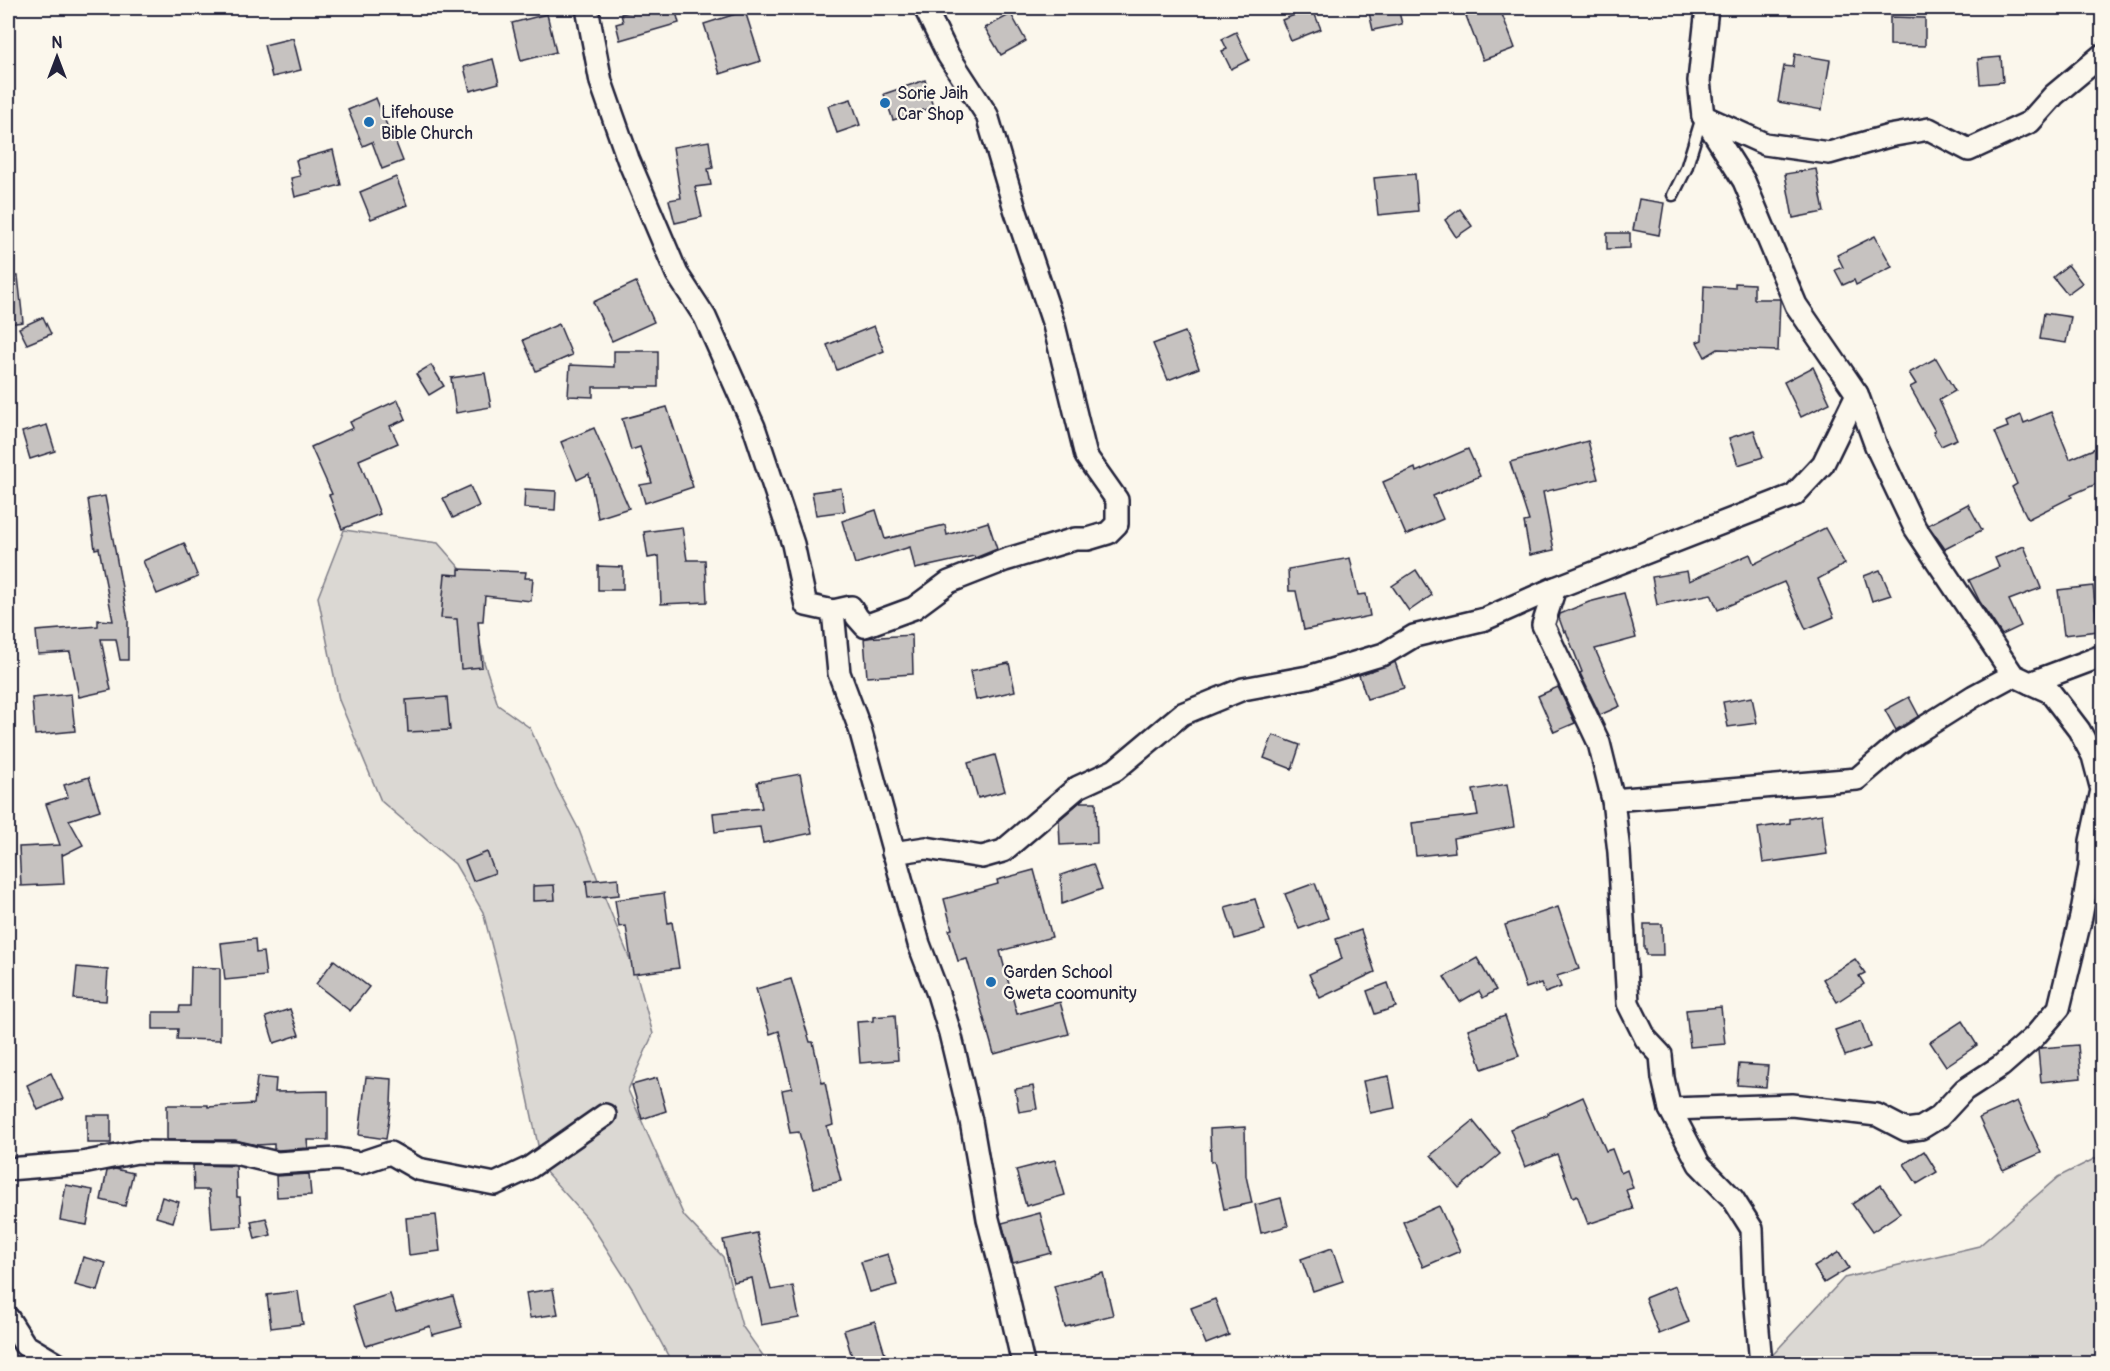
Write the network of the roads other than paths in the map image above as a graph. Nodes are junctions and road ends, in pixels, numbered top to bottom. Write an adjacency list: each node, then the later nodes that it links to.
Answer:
1 (587, 8): 9 (street)
2 (925, 8): 9 (street)
3 (1707, 8): 5 (street)
4 (2103, 55): 5 (street)
5 (1703, 116): 6 (lane); 7 (street)
6 (1673, 195)
7 (1857, 394): 8 (street); 11 (street)
8 (1556, 588): 12 (street); 13 (street)
9 (833, 611): 13 (street)
10 (2103, 656): 11 (street)
11 (2022, 679): 12 (street); 14 (street)
12 (1613, 800): 14 (street)
13 (893, 854): 19 (street)
14 (1670, 1109): 20 (street)
15 (605, 1115): 16 (street)
16 (8, 1169)
17 (8, 1318): 18 (street)
18 (57, 1364)
19 (1023, 1364)
20 (1761, 1364)

